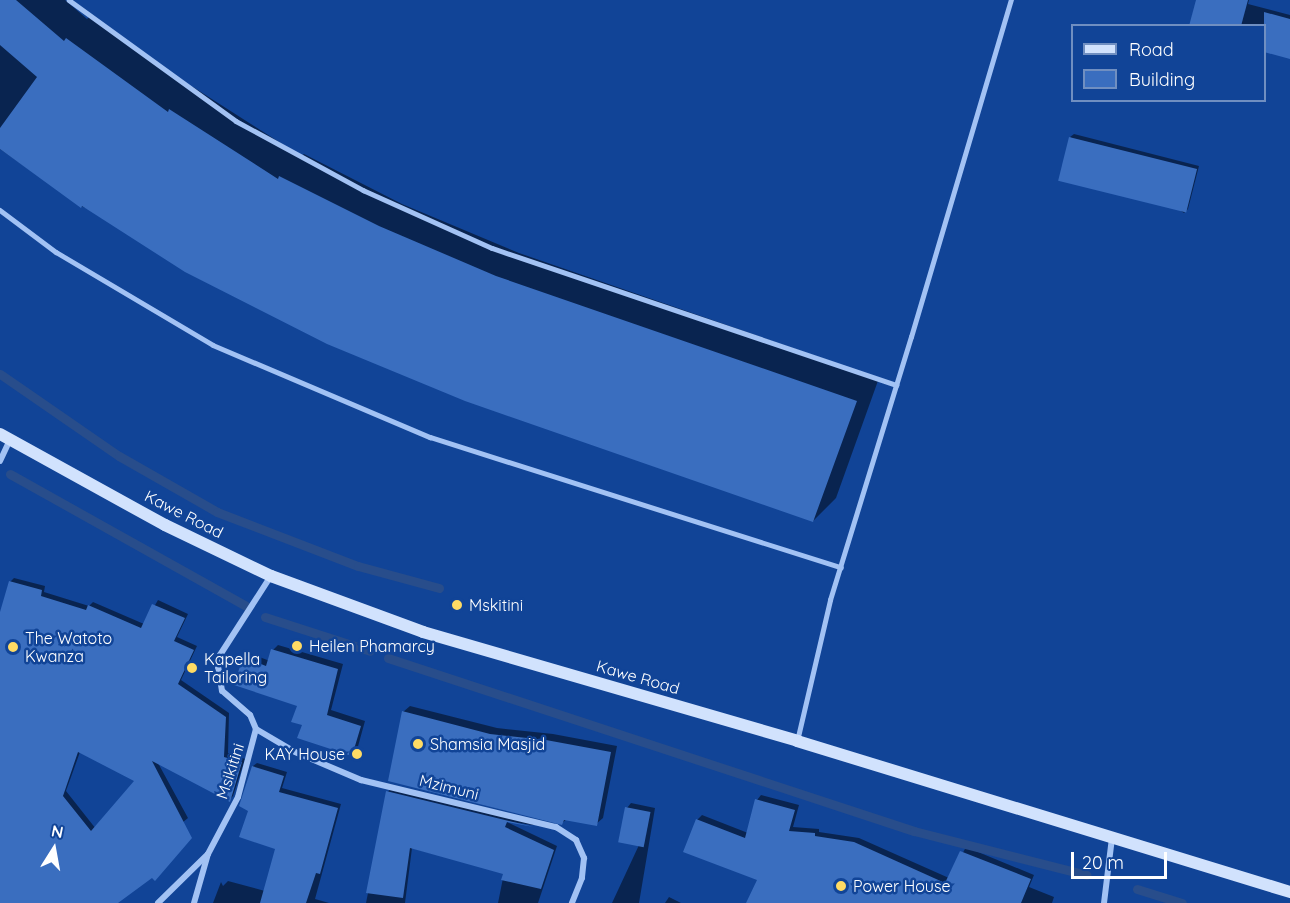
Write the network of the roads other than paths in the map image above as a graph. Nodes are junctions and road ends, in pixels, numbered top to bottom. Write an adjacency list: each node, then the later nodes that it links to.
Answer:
1 (69, 0): 4 (lane)
2 (1011, 0): 4 (lane)
3 (0, 210): 7 (lane)
4 (896, 385): 7 (lane)
5 (5, 437): 6 (street); 8 (main road, Kawe Road)
6 (0, 461)
7 (840, 567): 10 (lane)
8 (272, 576): 9 (street, Msikitini); 10 (main road, Kawe Road)
9 (256, 729): 12 (street, Msikitini); 16 (street, Mzimuni)
10 (797, 741): 11 (main road, Kawe Road)
11 (1112, 836): 13 (main road, Kawe Road); 17 (street)
12 (208, 854): 14 (street, Msikitini); 15 (street, Msikitini)
13 (1290, 892)
14 (158, 903)
15 (194, 903)
16 (572, 903)
17 (1104, 903)

